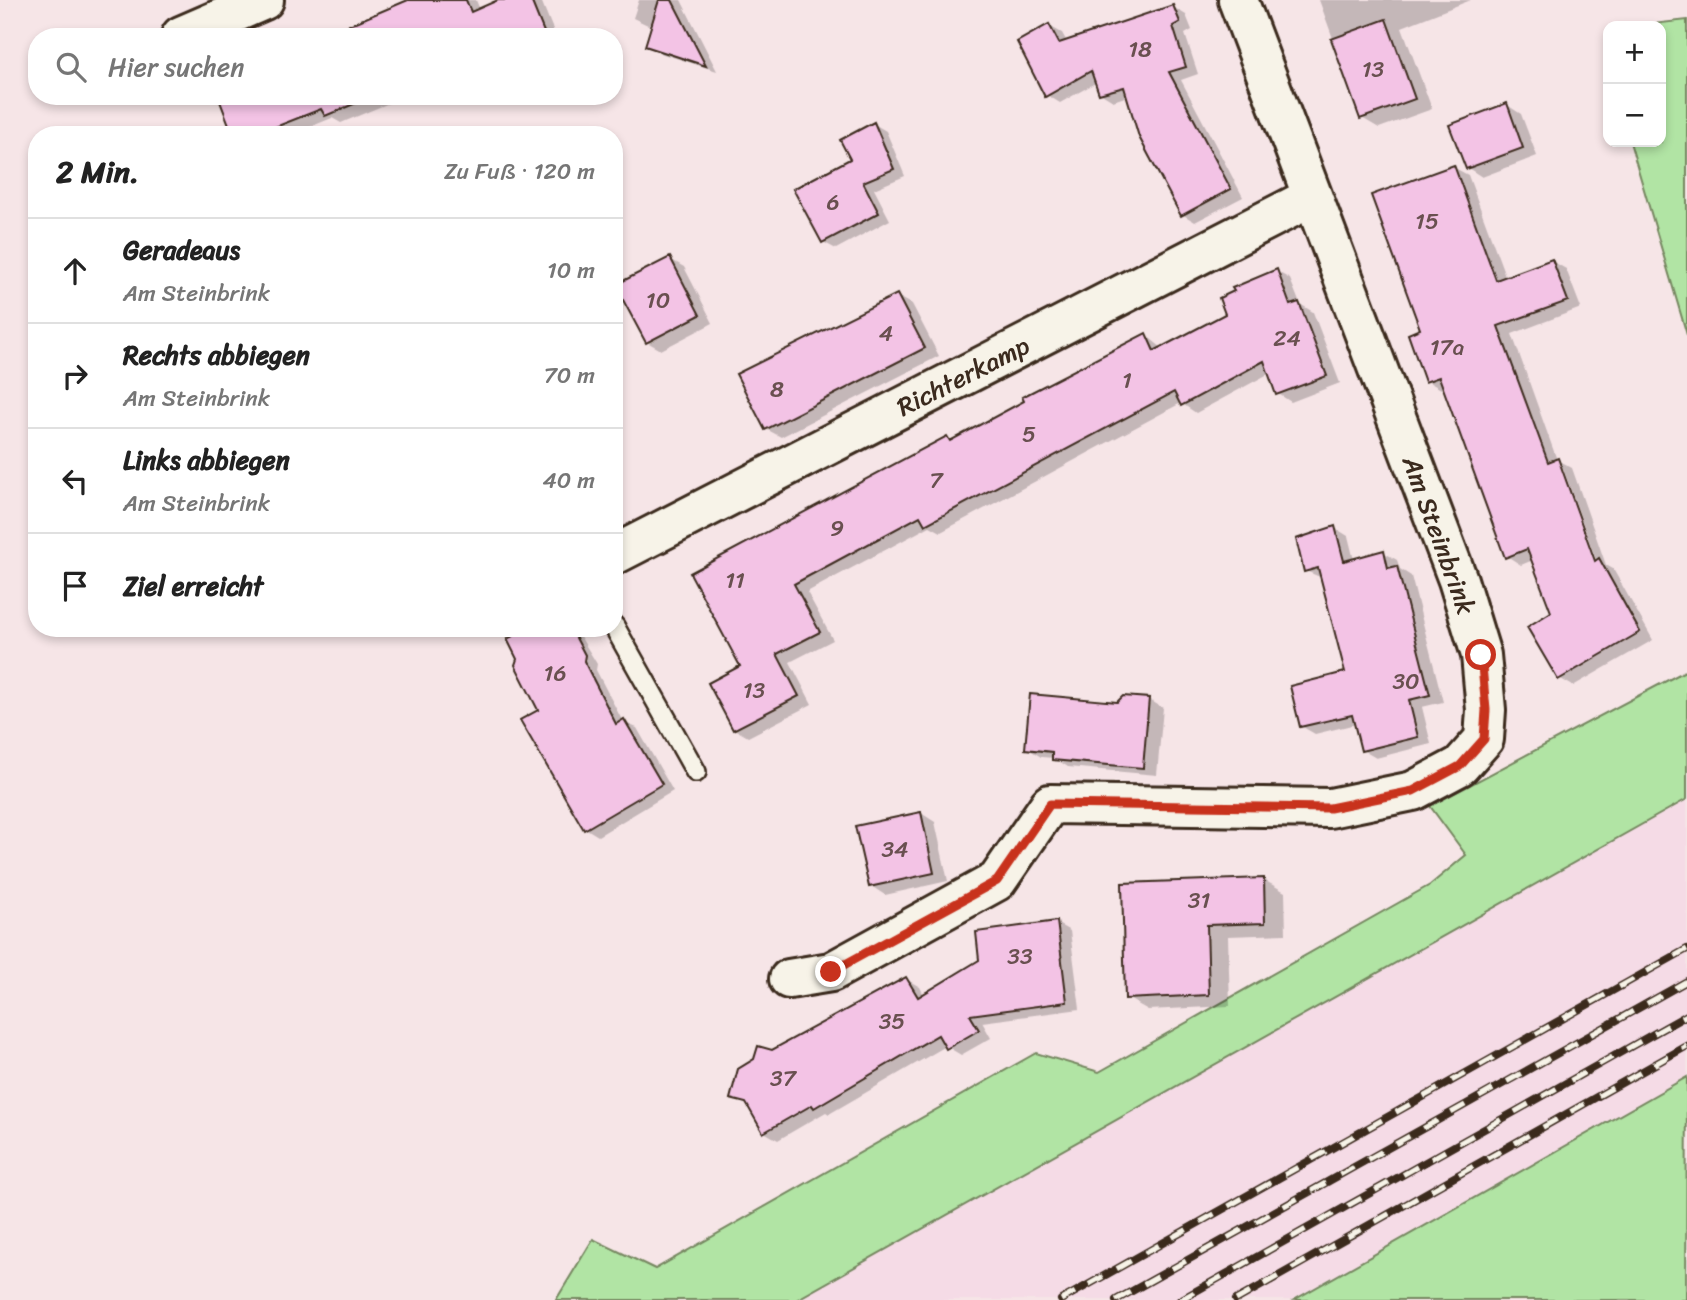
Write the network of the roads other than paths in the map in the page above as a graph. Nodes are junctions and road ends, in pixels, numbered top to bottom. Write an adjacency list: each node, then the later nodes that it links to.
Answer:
1 (264, 0): 3 (street)
2 (1238, 0): 4 (street, Am Steinbrink)
3 (199, 28)
4 (1312, 197): 5 (street, Richterkamp); 8 (street, Am Steinbrink)
5 (623, 550)
6 (620, 637): 7 (lane)
7 (696, 772)
8 (789, 979)

